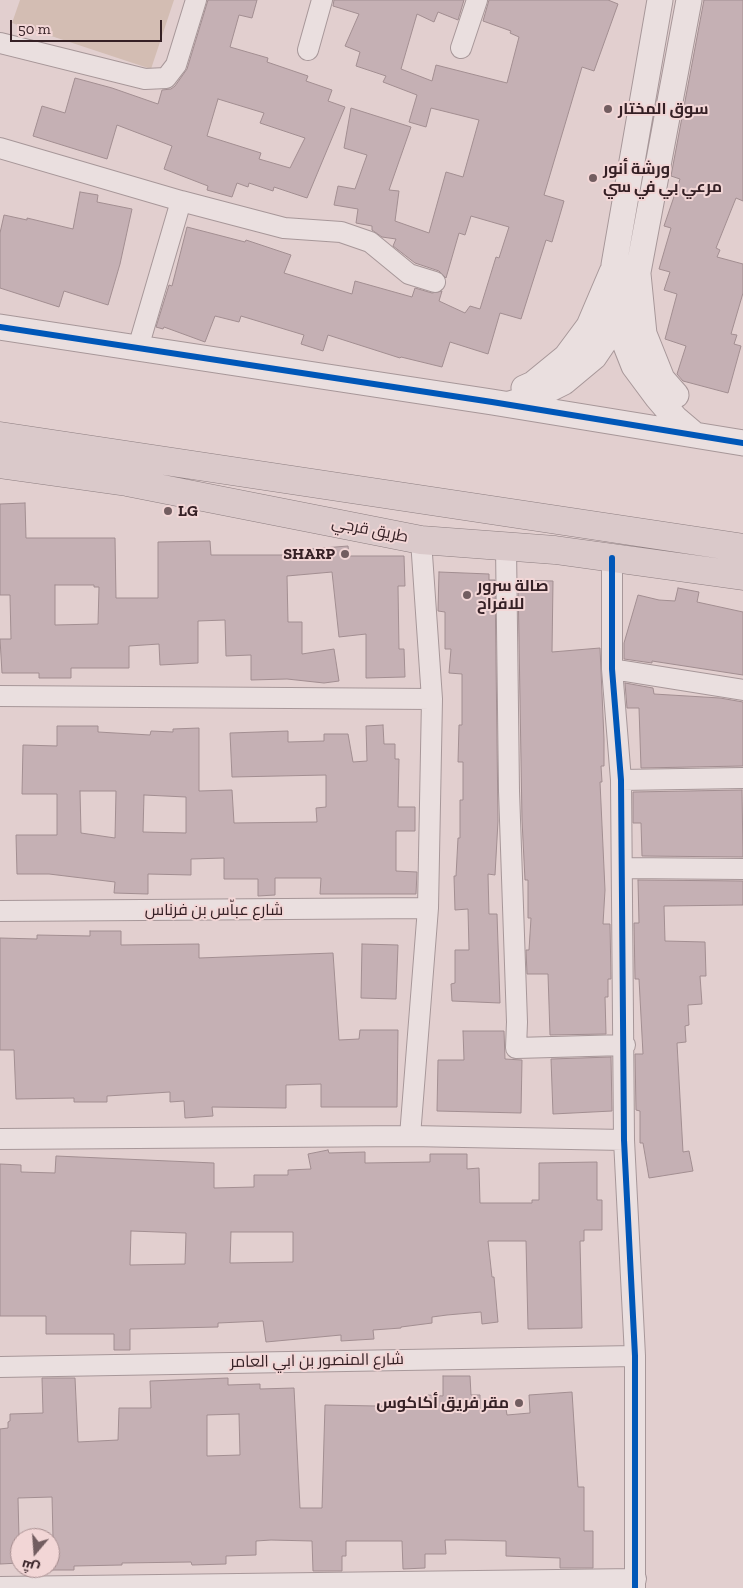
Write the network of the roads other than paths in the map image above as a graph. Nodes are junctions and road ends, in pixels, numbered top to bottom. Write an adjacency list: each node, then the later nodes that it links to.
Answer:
1 (196, 0): 6 (street)
2 (322, 0): 8 (street)
3 (478, 0): 7 (street)
4 (660, 0): 11 (street)
5 (689, 0): 12 (street)
6 (0, 43)
7 (460, 48)
8 (308, 50)
9 (0, 148): 10 (street)
10 (182, 201): 13 (street); 16 (street)
11 (614, 265): 14 (street); 17 (street)
12 (638, 272): 14 (street); 20 (street)
13 (435, 282)
14 (617, 322): 17 (street); 18 (street)
15 (0, 327): 16 (street)
16 (138, 348): 17 (street)
17 (500, 403): 18 (street)
18 (695, 435): 20 (street)
19 (0, 436): 24 (highway)
20 (733, 441)
21 (0, 464): 22 (highway, طريق قرجي)
22 (421, 540): 23 (highway, طريق قرجي); 30 (street)
23 (506, 546): 25 (highway, طريق قرجي); 37 (street)
24 (743, 548)
25 (612, 558): 26 (highway, طريق قرجي); 27 (street)
26 (743, 576)
27 (612, 669): 28 (street); 32 (street)
28 (743, 690)
29 (0, 696): 30 (street)
30 (432, 699): 35 (street)
31 (743, 778): 32 (street)
32 (621, 780): 33 (street)
33 (623, 868): 34 (street); 37 (street)
34 (743, 869)
35 (428, 908): 36 (street, شارع عباّس بن فرناس); 38 (street)
36 (0, 911)
37 (625, 1045): 40 (street)
38 (410, 1136): 39 (street); 40 (street)
39 (0, 1139)
40 (624, 1140): 41 (street)
41 (635, 1356): 42 (street, شارع المنصور بن ابي العامر); 43 (street)
42 (0, 1367)
43 (636, 1584): 45 (street)
44 (0, 1587): 45 (street)
45 (145, 1587)

